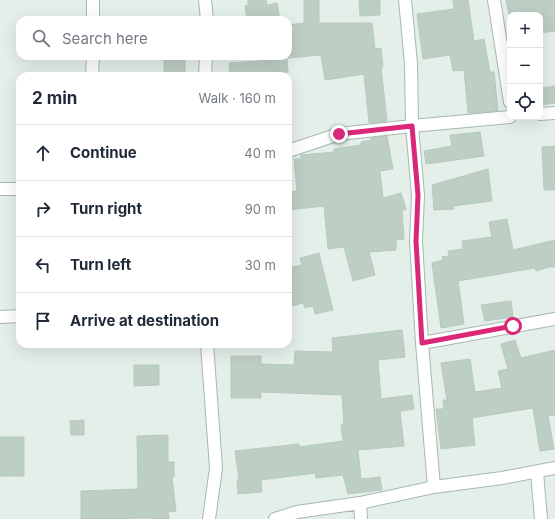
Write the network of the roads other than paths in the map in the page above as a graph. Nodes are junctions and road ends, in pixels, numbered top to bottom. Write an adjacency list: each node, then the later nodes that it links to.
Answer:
1 (93, 0): 5 (street)
2 (205, 0): 6 (street)
3 (405, 0): 15 (street)
4 (494, 0): 11 (street)
5 (93, 16)
6 (206, 16)
7 (93, 60): 9 (street)
8 (206, 60): 10 (street)
9 (92, 72)
10 (205, 72)
11 (507, 84)
12 (555, 113): 13 (street)
13 (543, 114)
14 (507, 117): 15 (street)
15 (412, 126): 16 (street); 22 (street)
16 (292, 150)
17 (0, 189): 18 (street)
18 (16, 189)
19 (16, 316): 20 (street)
20 (0, 317)
21 (555, 319): 22 (street)
22 (422, 343): 26 (street)
23 (207, 348): 28 (street)
24 (555, 468): 25 (street)
25 (537, 472): 26 (street); 31 (street)
26 (434, 487): 27 (street)
27 (360, 503): 29 (street); 30 (street)
28 (209, 519)
29 (275, 519)
30 (361, 519)
31 (541, 519)

